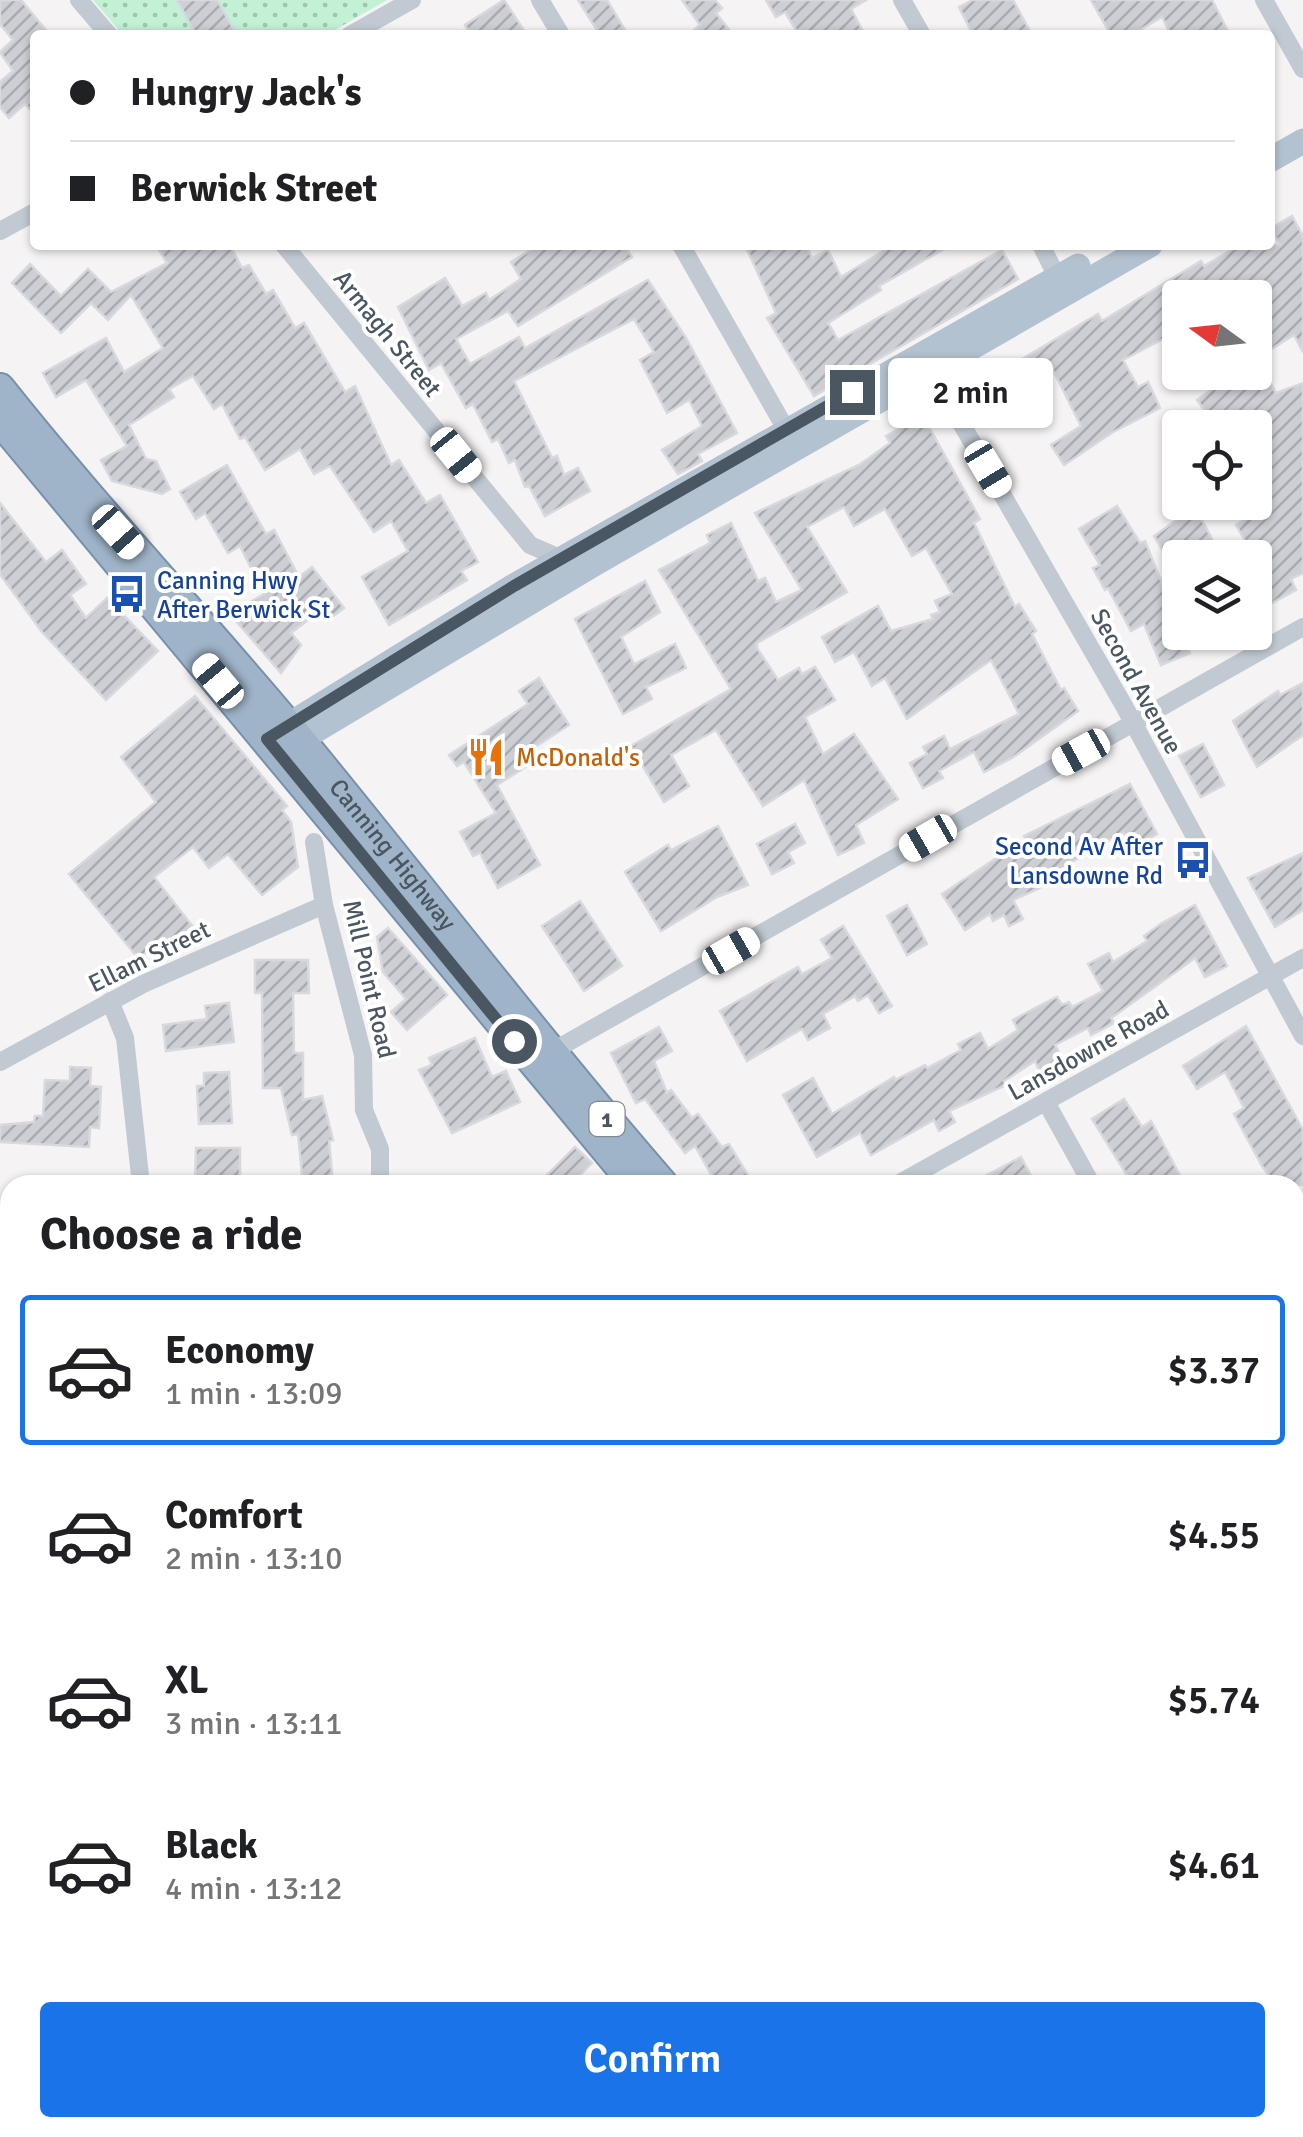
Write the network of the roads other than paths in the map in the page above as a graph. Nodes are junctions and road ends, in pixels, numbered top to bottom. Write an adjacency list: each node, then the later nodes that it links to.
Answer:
1 (79, 0): 6 (street)
2 (412, 0): 7 (street)
3 (540, 0): 8 (street)
4 (902, 0): 9 (street)
5 (1264, 0): 10 (street)
6 (105, 30)
7 (359, 30)
8 (557, 30)
9 (919, 30)
10 (1303, 69)
11 (1303, 141): 12 (main road)
12 (1275, 157)
13 (1303, 160): 14 (main road)
14 (1275, 175)
15 (30, 215): 16 (street)
16 (0, 231)
17 (288, 250): 27 (street, Armagh Street)
18 (684, 250): 26 (street)
19 (1044, 250): 22 (street)
20 (1109, 250): 22 (main road)
21 (1139, 250): 22 (main road)
22 (1061, 285): 23 (main road)
23 (926, 362): 26 (main road); 31 (street, Second Avenue)
24 (0, 388): 32 (highway, Canning Highway / 1)
25 (0, 420): 32 (highway, Canning Highway / 1)
26 (791, 437): 28 (main road); 32 (main road)
27 (530, 545): 28 (street, Armagh Street); 29 (street)
28 (562, 560): 29 (main road)
29 (531, 577): 32 (main road)
30 (1303, 627): 31 (street)
31 (1133, 723): 36 (street, Second Avenue); 39 (street)
32 (283, 739): 39 (highway, Canning Highway / 1); 44 (highway, Canning Highway / 1)
33 (314, 842): 34 (street, Mill Point Road)
34 (324, 905): 37 (street, Ellam Street); 43 (street, Mill Point Road)
35 (1303, 958): 36 (street, Lansdowne Road)
36 (1270, 976): 38 (street, Second Avenue); 41 (street, Lansdowne Road)
37 (110, 1001): 40 (street, Ellam Street); 42 (street)
38 (1303, 1036)
39 (550, 1052): 45 (highway, Canning Highway / 1)
40 (0, 1062)
41 (1046, 1102): 46 (street, Lansdowne Road); 47 (street)
42 (140, 1175)
43 (380, 1175)
44 (627, 1175)
45 (655, 1175)
46 (914, 1175)
47 (1086, 1175)

